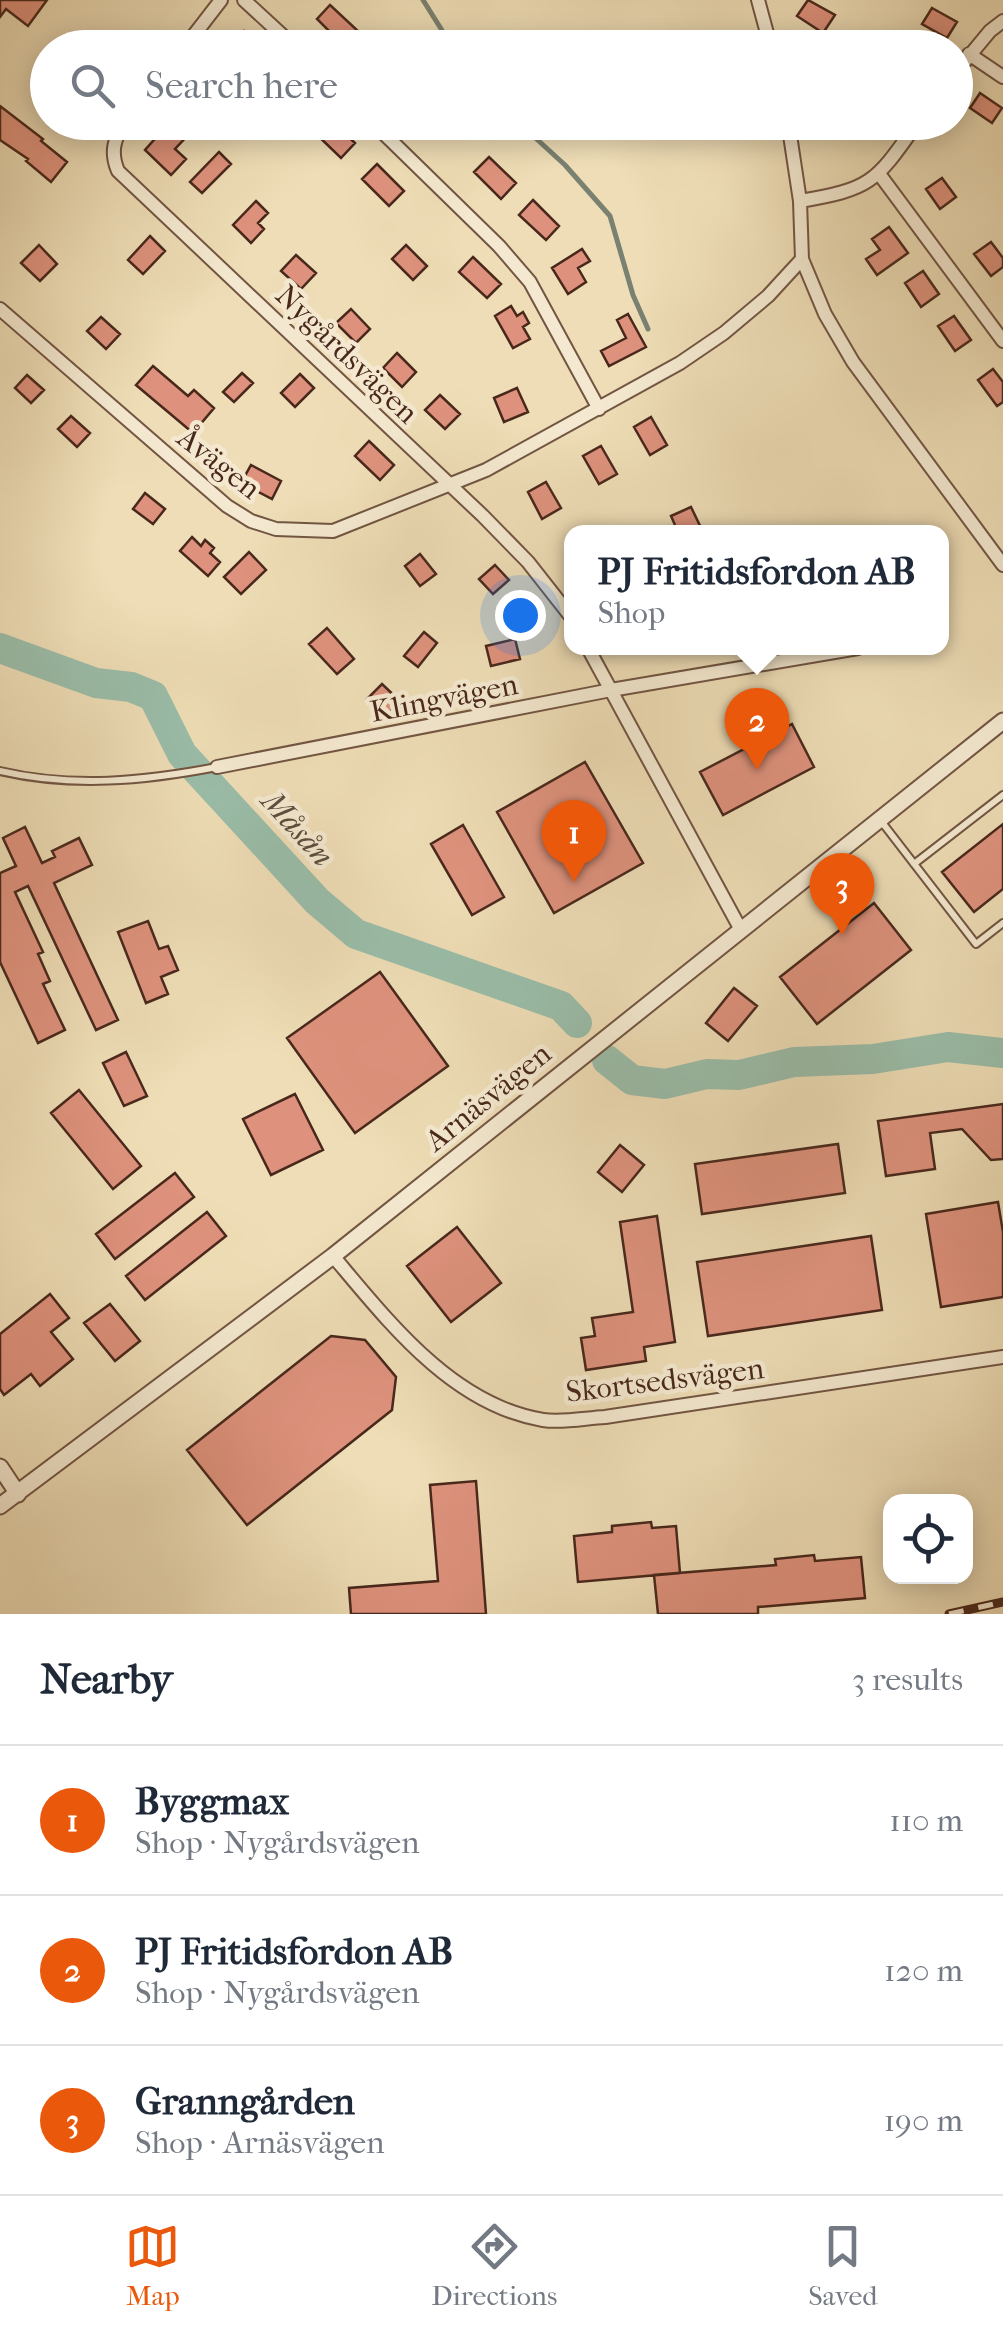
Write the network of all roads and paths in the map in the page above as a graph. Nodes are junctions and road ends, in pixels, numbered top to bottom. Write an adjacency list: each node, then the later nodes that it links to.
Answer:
1 (221, 0): 5 (street)
2 (244, 0): 6 (street)
3 (758, 0): 7 (street)
4 (1003, 20): 8 (street)
5 (198, 30)
6 (276, 30)
7 (766, 30)
8 (973, 50)
9 (973, 57): 10 (street)
10 (1003, 77)
11 (114, 140): 21 (street, Nygårdsvägen)
12 (390, 140): 20 (street)
13 (791, 140): 16 (street)
14 (905, 140): 15 (street)
15 (880, 175): 16 (street); 19 (street)
16 (800, 201): 17 (street)
17 (802, 259): 20 (street, Åvägen); 22 (street)
18 (0, 309): 21 (street, Åvägen)
19 (1003, 341)
20 (599, 409): 21 (street, Åvägen)
21 (448, 484): 23 (street, Nygårdsvägen)
22 (1001, 557)
23 (564, 608)
24 (592, 655): 26 (street)
25 (817, 655): 26 (street, Klingvägen)
26 (611, 690): 28 (street, Klingvägen); 34 (street)
27 (1003, 721): 31 (street, Arnäsvägen)
28 (217, 767): 29 (lane, Klingvägen)
29 (0, 771)
30 (1003, 795): 32 (lane)
31 (880, 820): 32 (lane); 34 (street, Arnäsvägen)
32 (914, 864): 33 (lane)
33 (1003, 923)
34 (741, 930): 35 (street, Arnäsvägen)
35 (333, 1256): 36 (street, Skortsedsvägen); 38 (street, Arnäsvägen)
36 (1003, 1357)
37 (0, 1467): 38 (street)
38 (18, 1494): 39 (street, Arnäsvägen)
39 (0, 1506)

